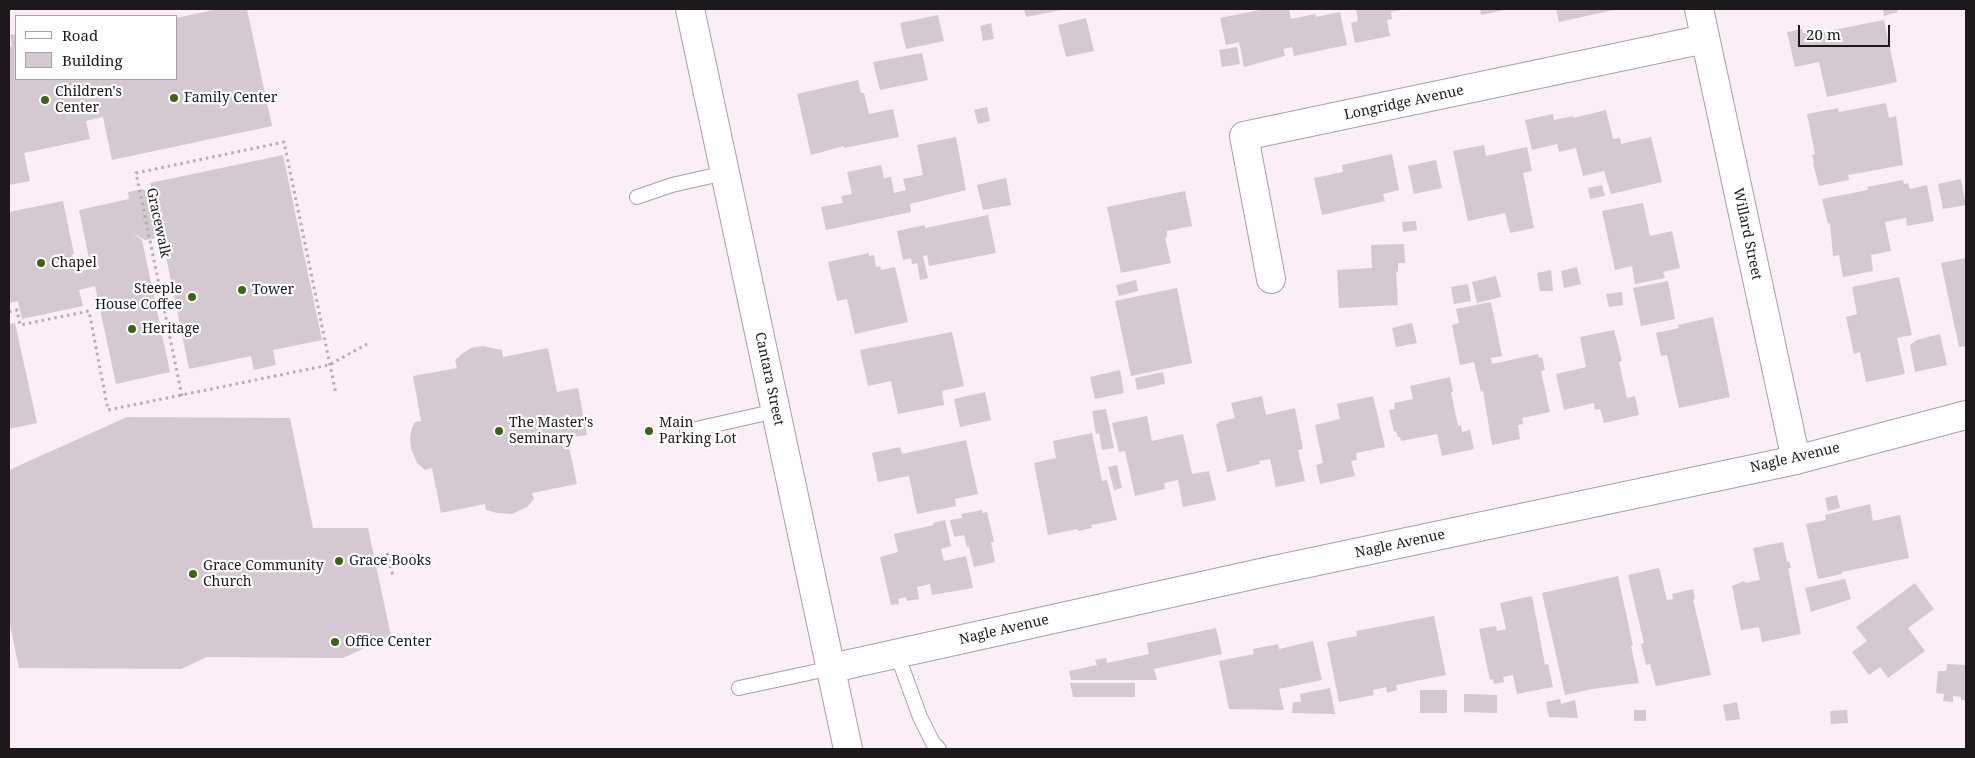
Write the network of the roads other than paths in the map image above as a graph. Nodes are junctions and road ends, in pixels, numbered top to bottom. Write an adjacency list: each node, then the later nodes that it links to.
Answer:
1 (690, 9): 4 (street, Cantara Street)
2 (1699, 9): 3 (street, Willard Street)
3 (1705, 39): 6 (street, Longridge Avenue); 10 (street, Willard Street)
4 (725, 172): 5 (lane); 7 (street, Cantara Street)
5 (637, 197)
6 (1271, 279)
7 (776, 411): 9 (lane); 12 (street, Cantara Street)
8 (1966, 415): 10 (street, Nagle Avenue)
9 (687, 431)
10 (1796, 460): 11 (street, Nagle Avenue)
11 (896, 654): 12 (street, Nagle Avenue); 15 (lane)
12 (832, 668): 13 (lane); 14 (street, Cantara Street)
13 (739, 688)
14 (848, 749)
15 (939, 749)

